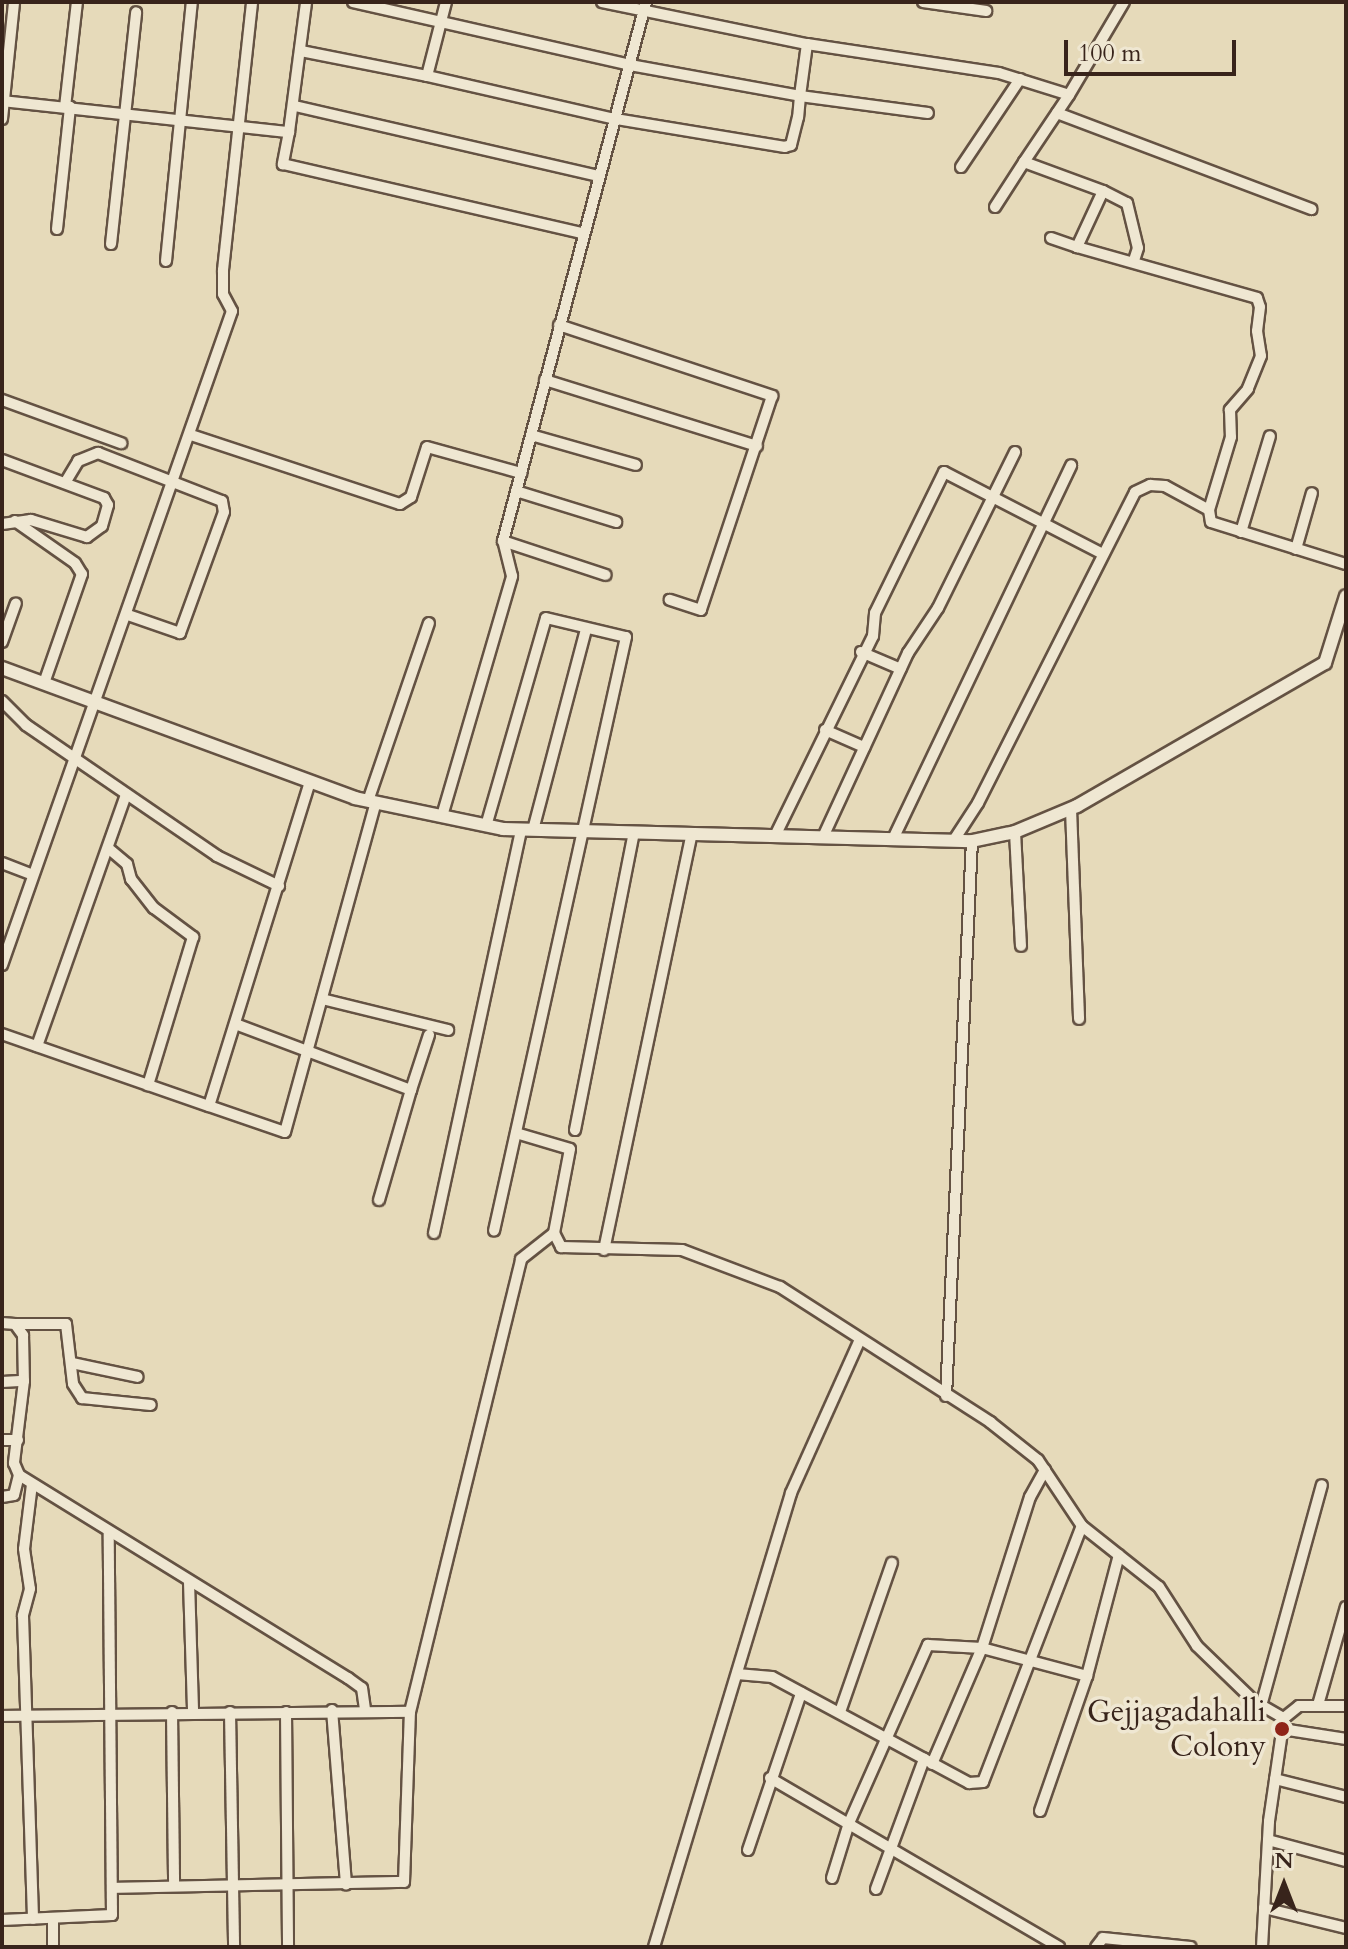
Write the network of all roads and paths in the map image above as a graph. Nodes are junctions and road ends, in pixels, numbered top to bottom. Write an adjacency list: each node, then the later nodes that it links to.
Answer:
1 (14, 2): 22 (street)
2 (77, 2): 24 (street)
3 (192, 2): 29 (street)
4 (252, 2): 31 (street)
5 (306, 2): 16 (street)
6 (353, 2): 14 (street)
7 (446, 2): 14 (street)
8 (602, 2): 11 (street)
9 (923, 2): 12 (street)
10 (1124, 2): 20 (street)
11 (645, 7): 15 (street); 17 (street)
12 (986, 11)
13 (136, 12): 25 (street)
14 (440, 22): 17 (street); 18 (street)
15 (807, 44): 19 (street); 21 (street)
16 (301, 51): 18 (street); 23 (street)
17 (630, 65): 21 (street); 30 (street)
18 (427, 76): 30 (street)
19 (1020, 79): 20 (street); 34 (street)
20 (1069, 95): 27 (street)
21 (800, 96): 26 (street); 30 (street)
22 (3, 101): 24 (street); 28 (street)
23 (295, 106): 32 (street); 35 (street)
24 (67, 107): 25 (street); 39 (street)
25 (125, 113): 29 (street); 42 (street)
26 (928, 113)
27 (1057, 113): 33 (street); 38 (street)
28 (2, 119)
29 (181, 119): 31 (street); 45 (street)
30 (615, 119): 35 (street)
31 (239, 125): 32 (street); 49 (street)
32 (289, 132): 40 (street)
33 (1024, 162): 36 (street); 37 (street)
34 (961, 167)
35 (599, 176): 40 (street)
36 (1103, 191): 43 (street); 44 (street)
37 (995, 207)
38 (1311, 209)
39 (57, 229)
40 (583, 233): 46 (street)
41 (1051, 238): 43 (street)
42 (111, 244)
43 (1077, 247): 44 (street)
44 (1134, 260): 64 (street)
45 (166, 261)
46 (559, 325): 47 (street); 53 (street)
47 (545, 380): 50 (street); 53 (street)
48 (2, 400): 52 (street)
49 (191, 435): 58 (street); 59 (street)
50 (531, 435): 56 (street); 58 (street)
51 (1270, 436): 69 (street)
52 (121, 443)
53 (757, 446): 76 (street)
54 (1015, 452): 63 (street)
55 (2, 460): 60 (street)
56 (636, 465)
57 (1071, 465): 66 (street)
58 (521, 473): 61 (street)
59 (175, 480): 60 (street); 78 (street); 78 (street)
60 (65, 483): 65 (street)
61 (516, 491): 67 (street); 70 (street)
62 (1312, 493): 71 (street)
63 (992, 497): 66 (street); 82 (street); 84 (street)
64 (1209, 510): 69 (street); 72 (street)
65 (15, 521): 68 (street); 85 (street)
66 (1044, 521): 72 (street); 104 (street)
67 (616, 522)
68 (2, 524)
69 (1241, 532): 71 (street)
70 (503, 541): 74 (street); 95 (street)
71 (1296, 549): 73 (street)
72 (1103, 554): 105 (street)
73 (1346, 564)
74 (606, 575)
75 (1346, 596): 94 (street)
76 (670, 600)
77 (16, 603): 81 (street)
78 (128, 615): 87 (street)
79 (429, 623): 93 (street)
80 (586, 629): 96 (street); 97 (street); 98 (street)
81 (2, 642)
82 (861, 652): 84 (street); 88 (street)
83 (2, 668): 85 (street)
84 (901, 669): 89 (street)
85 (44, 683): 87 (street)
86 (2, 701): 90 (street)
87 (96, 702): 90 (street); 91 (street)
88 (825, 730): 89 (street); 102 (street)
89 (864, 747): 103 (street)
90 (75, 758): 92 (street); 109 (street)
91 (310, 781): 93 (street); 110 (street)
92 (126, 794): 107 (street); 110 (street)
93 (372, 802): 95 (street); 113 (street)
94 (1071, 809): 99 (street); 114 (street)
95 (442, 816): 96 (street)
96 (486, 826): 97 (street)
97 (527, 830): 98 (street); 128 (street)
98 (580, 831): 100 (street); 125 (street)
99 (1015, 832): 106 (street); 111 (street)
100 (634, 833): 101 (street); 124 (street)
101 (692, 834): 102 (street); 130 (street)
102 (775, 836): 103 (street)
103 (823, 837): 104 (street)
104 (893, 839): 105 (street)
105 (954, 840): 106 (street)
106 (972, 841): 138 (street)
107 (108, 848): 119 (street); 121 (street)
108 (2, 863): 109 (street)
109 (33, 875): 112 (street)
110 (279, 886): 115 (street)
111 (1021, 946)
112 (2, 965)
113 (322, 999): 116 (street); 120 (street)
114 (1079, 1019)
115 (238, 1025): 120 (street); 123 (street)
116 (448, 1030)
117 (2, 1034): 119 (street)
118 (429, 1035): 122 (street)
119 (37, 1046): 121 (street)
120 (307, 1055): 122 (street); 123 (street)
121 (148, 1085): 123 (street)
122 (411, 1090): 126 (street)
123 (209, 1106)
124 (575, 1130)
125 (516, 1133): 127 (street); 129 (street)
126 (379, 1200)
127 (494, 1231)
128 (434, 1233)
129 (554, 1233): 130 (street); 168 (street)
130 (604, 1250): 133 (street)
131 (2, 1323): 132 (street)
132 (15, 1324): 134 (street); 136 (street)
133 (859, 1342): 138 (street); 156 (street)
134 (72, 1363): 135 (street); 139 (street)
135 (138, 1377)
136 (24, 1381): 137 (street); 141 (street)
137 (2, 1382)
138 (946, 1396): 142 (street)
139 (151, 1405)
140 (2, 1440): 141 (street)
141 (18, 1440): 143 (street)
142 (1045, 1470): 147 (street); 154 (street)
143 (19, 1475): 144 (street); 146 (street)
144 (32, 1484): 148 (street); 171 (street)
145 (1322, 1485): 160 (street)
146 (2, 1497)
147 (1082, 1526): 149 (street); 155 (street)
148 (109, 1534): 151 (street); 170 (street)
149 (1119, 1555): 157 (street); 160 (street)
150 (892, 1563): 169 (street)
151 (189, 1582): 163 (street); 165 (street)
152 (1346, 1607): 153 (street)
153 (1342, 1634): 159 (street)
154 (982, 1648): 155 (street); 174 (street); 176 (street)
155 (1033, 1664): 157 (street); 176 (street)
156 (737, 1674): 158 (street); 201 (street)
157 (1087, 1676): 180 (street)
158 (801, 1693): 169 (street); 177 (street)
159 (1318, 1705): 161 (street); 173 (street)
160 (1261, 1706): 173 (street)
161 (1346, 1706)
162 (332, 1710): 163 (street); 167 (street); 187 (street)
163 (365, 1710): 168 (street)
164 (172, 1712): 165 (street); 170 (street); 190 (street)
165 (193, 1712): 166 (street)
166 (230, 1712): 167 (street); 188 (street)
167 (286, 1712): 189 (street)
168 (410, 1712): 187 (street)
169 (840, 1712): 174 (street)
170 (112, 1713): 171 (street); 191 (street)
171 (29, 1715): 172 (street); 194 (street)
172 (2, 1716)
173 (1283, 1724): 175 (street); 178 (street)
174 (887, 1739): 176 (street); 181 (street)
175 (1346, 1739)
176 (928, 1761): 183 (street)
177 (770, 1778): 181 (street); 184 (street)
178 (1275, 1779): 179 (street); 182 (street)
179 (1346, 1797)
180 (1040, 1811)
181 (849, 1823): 183 (street); 186 (street)
182 (1268, 1840): 185 (street); 193 (street)
183 (888, 1848): 192 (street); 202 (street)
184 (748, 1850)
185 (1346, 1861)
186 (832, 1878)
187 (346, 1884): 189 (street)
188 (232, 1885): 189 (street); 190 (street); 199 (street)
189 (287, 1885): 200 (street)
190 (174, 1886): 191 (street)
191 (113, 1888): 195 (street)
192 (876, 1889)
193 (1264, 1908): 197 (street); 205 (street)
194 (33, 1919): 195 (street); 196 (street)
195 (53, 1919): 198 (street)
196 (2, 1920)
197 (1346, 1928)
198 (53, 1947)
199 (234, 1947)
200 (288, 1947)
201 (654, 1947)
202 (1059, 1947)
203 (1096, 1947): 204 (street)
204 (1191, 1947)
205 (1262, 1947)

